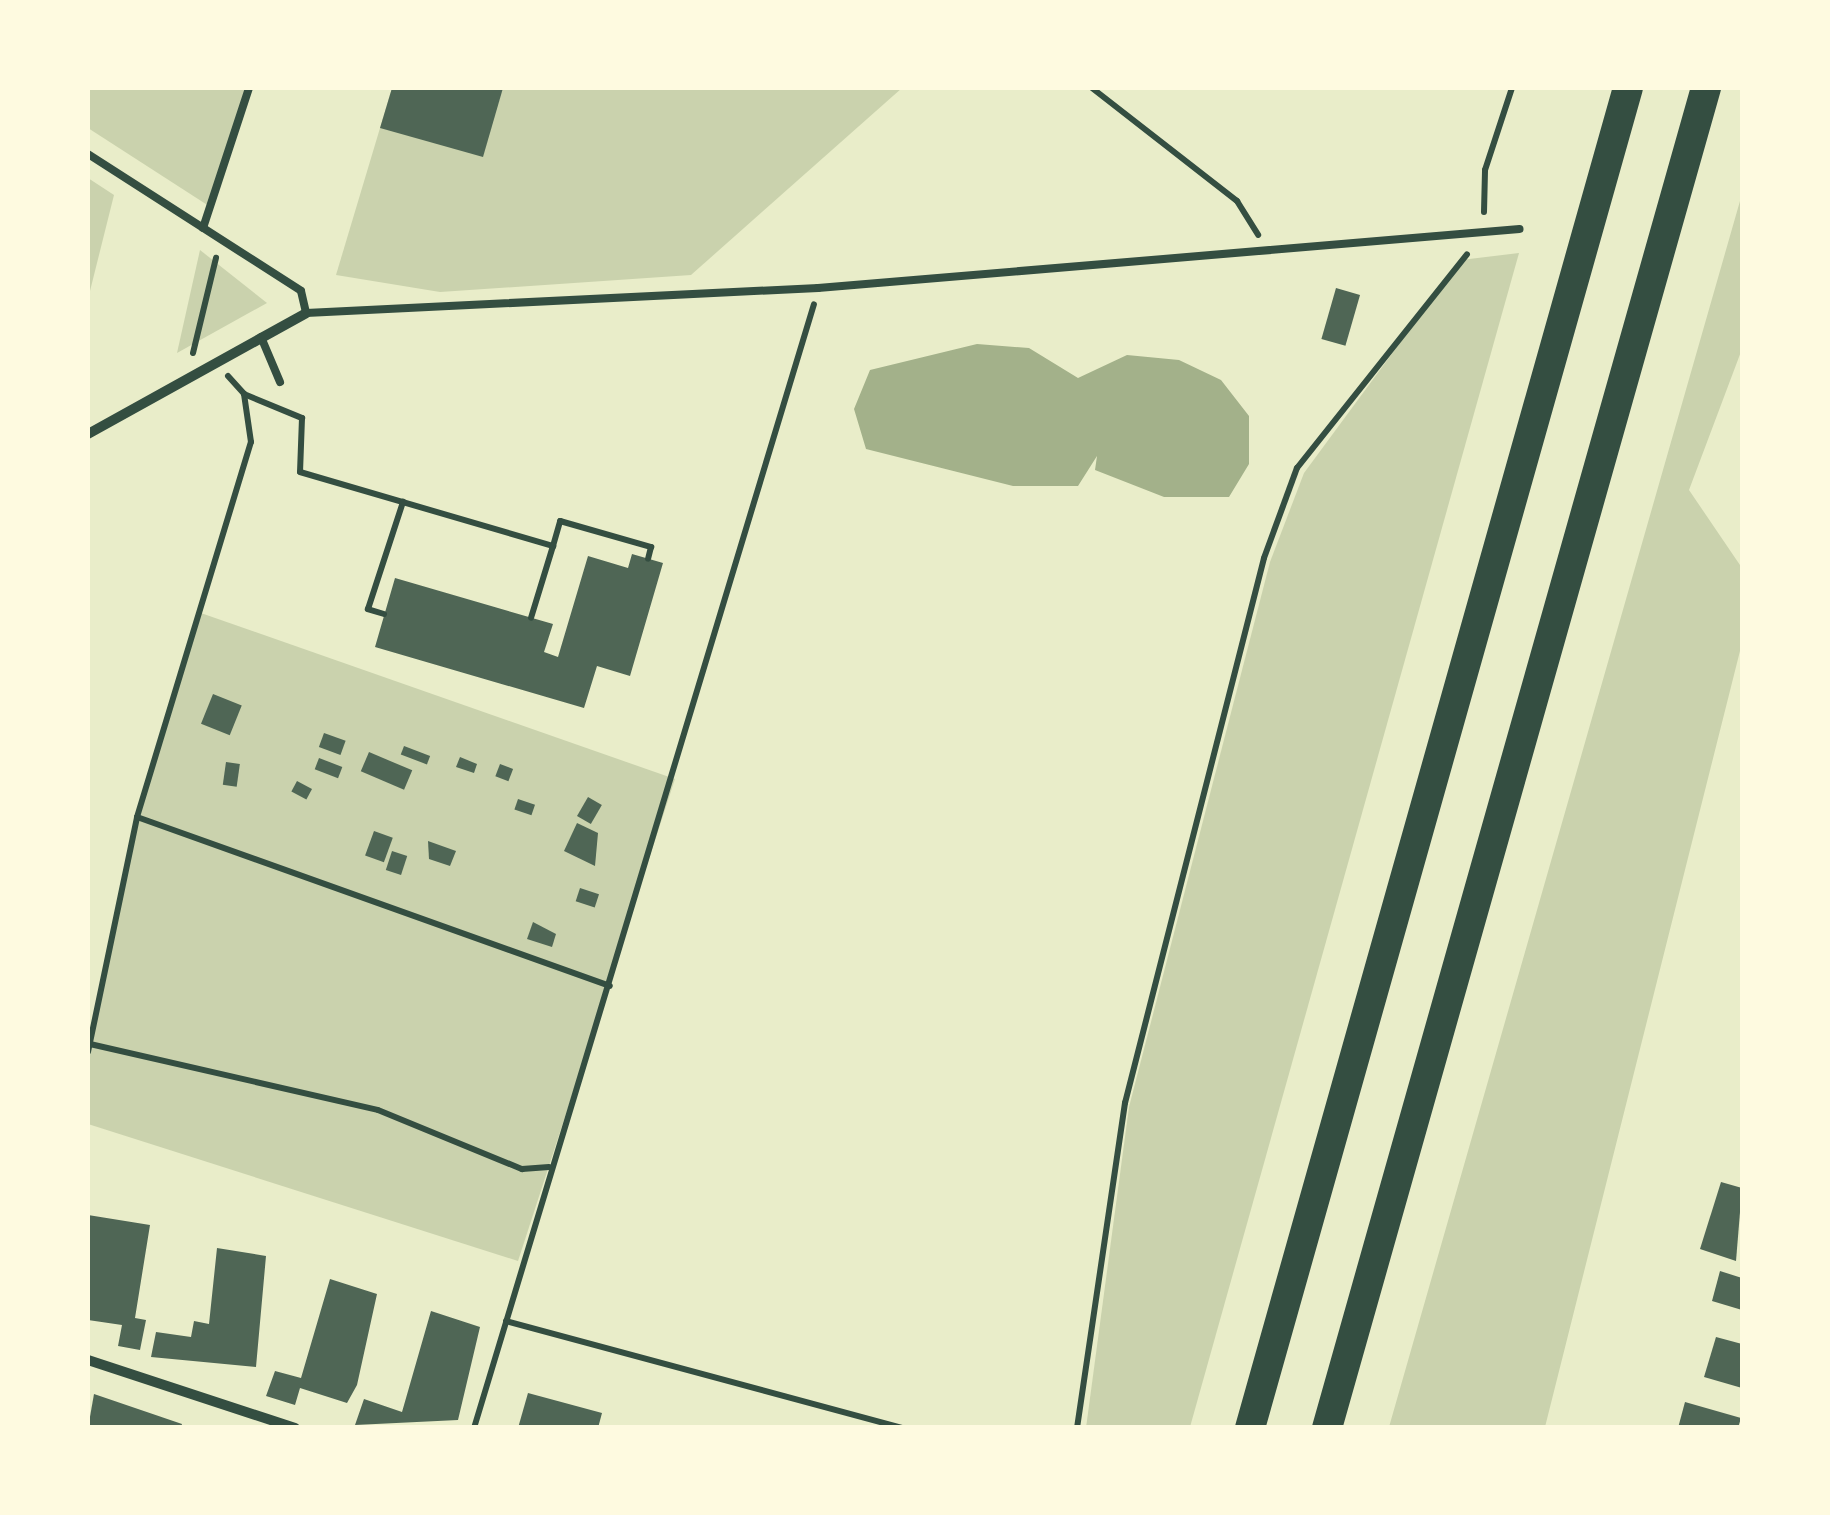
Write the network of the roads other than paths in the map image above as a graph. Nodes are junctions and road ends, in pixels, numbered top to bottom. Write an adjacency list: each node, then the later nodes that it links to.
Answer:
1 (249, 88): 5 (lane)
2 (1628, 88): 14 (highway)
3 (1706, 88): 15 (highway)
4 (88, 154): 5 (lane)
5 (202, 228): 7 (lane)
6 (1520, 229): 7 (lane)
7 (306, 313): 8 (street)
8 (261, 337): 9 (lane); 10 (street)
9 (280, 382)
10 (88, 434)
11 (88, 1360): 12 (street)
12 (259, 1422): 13 (street)
13 (295, 1428)
14 (1250, 1428)
15 (1327, 1428)

